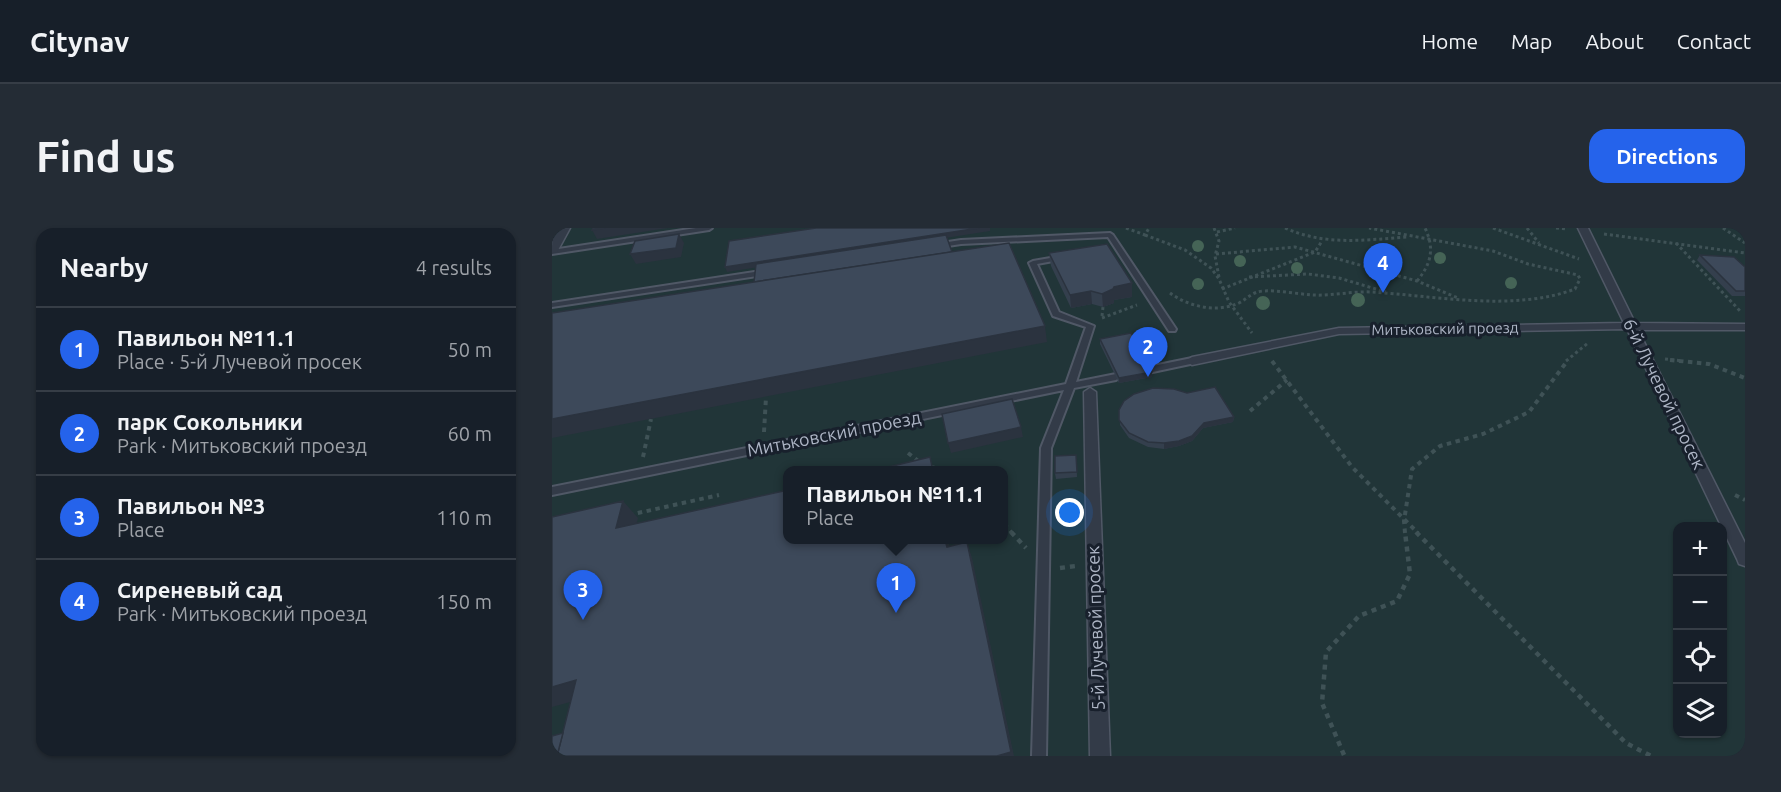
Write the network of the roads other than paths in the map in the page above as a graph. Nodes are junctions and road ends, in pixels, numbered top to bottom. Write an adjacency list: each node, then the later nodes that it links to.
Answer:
1 (562, 228): 7 (street)
2 (709, 228): 7 (lane)
3 (1584, 230): 11 (street, 6-й Лучевой просек)
4 (926, 247): 5 (lane)
5 (1118, 248): 6 (lane); 13 (lane)
6 (1108, 250)
7 (552, 251)
8 (1076, 256): 17 (lane)
9 (774, 271): 10 (lane)
10 (552, 305)
11 (1630, 326): 12 (street, Митьковский проезд); 14 (street, Митьковский проезд); 20 (street, 6-й Лучевой просек)
12 (1745, 327)
13 (1172, 329)
14 (1192, 361): 15 (lane, Митьковский проезд)
15 (1148, 370)
16 (1116, 377): 17 (lane, Митьковский проезд)
17 (1070, 387): 19 (lane, Митьковский проезд); 21 (lane)
18 (1090, 392): 22 (street, 5-й Лучевой просек)
19 (552, 491)
20 (1745, 559)
21 (1039, 756)
22 (1100, 756)

